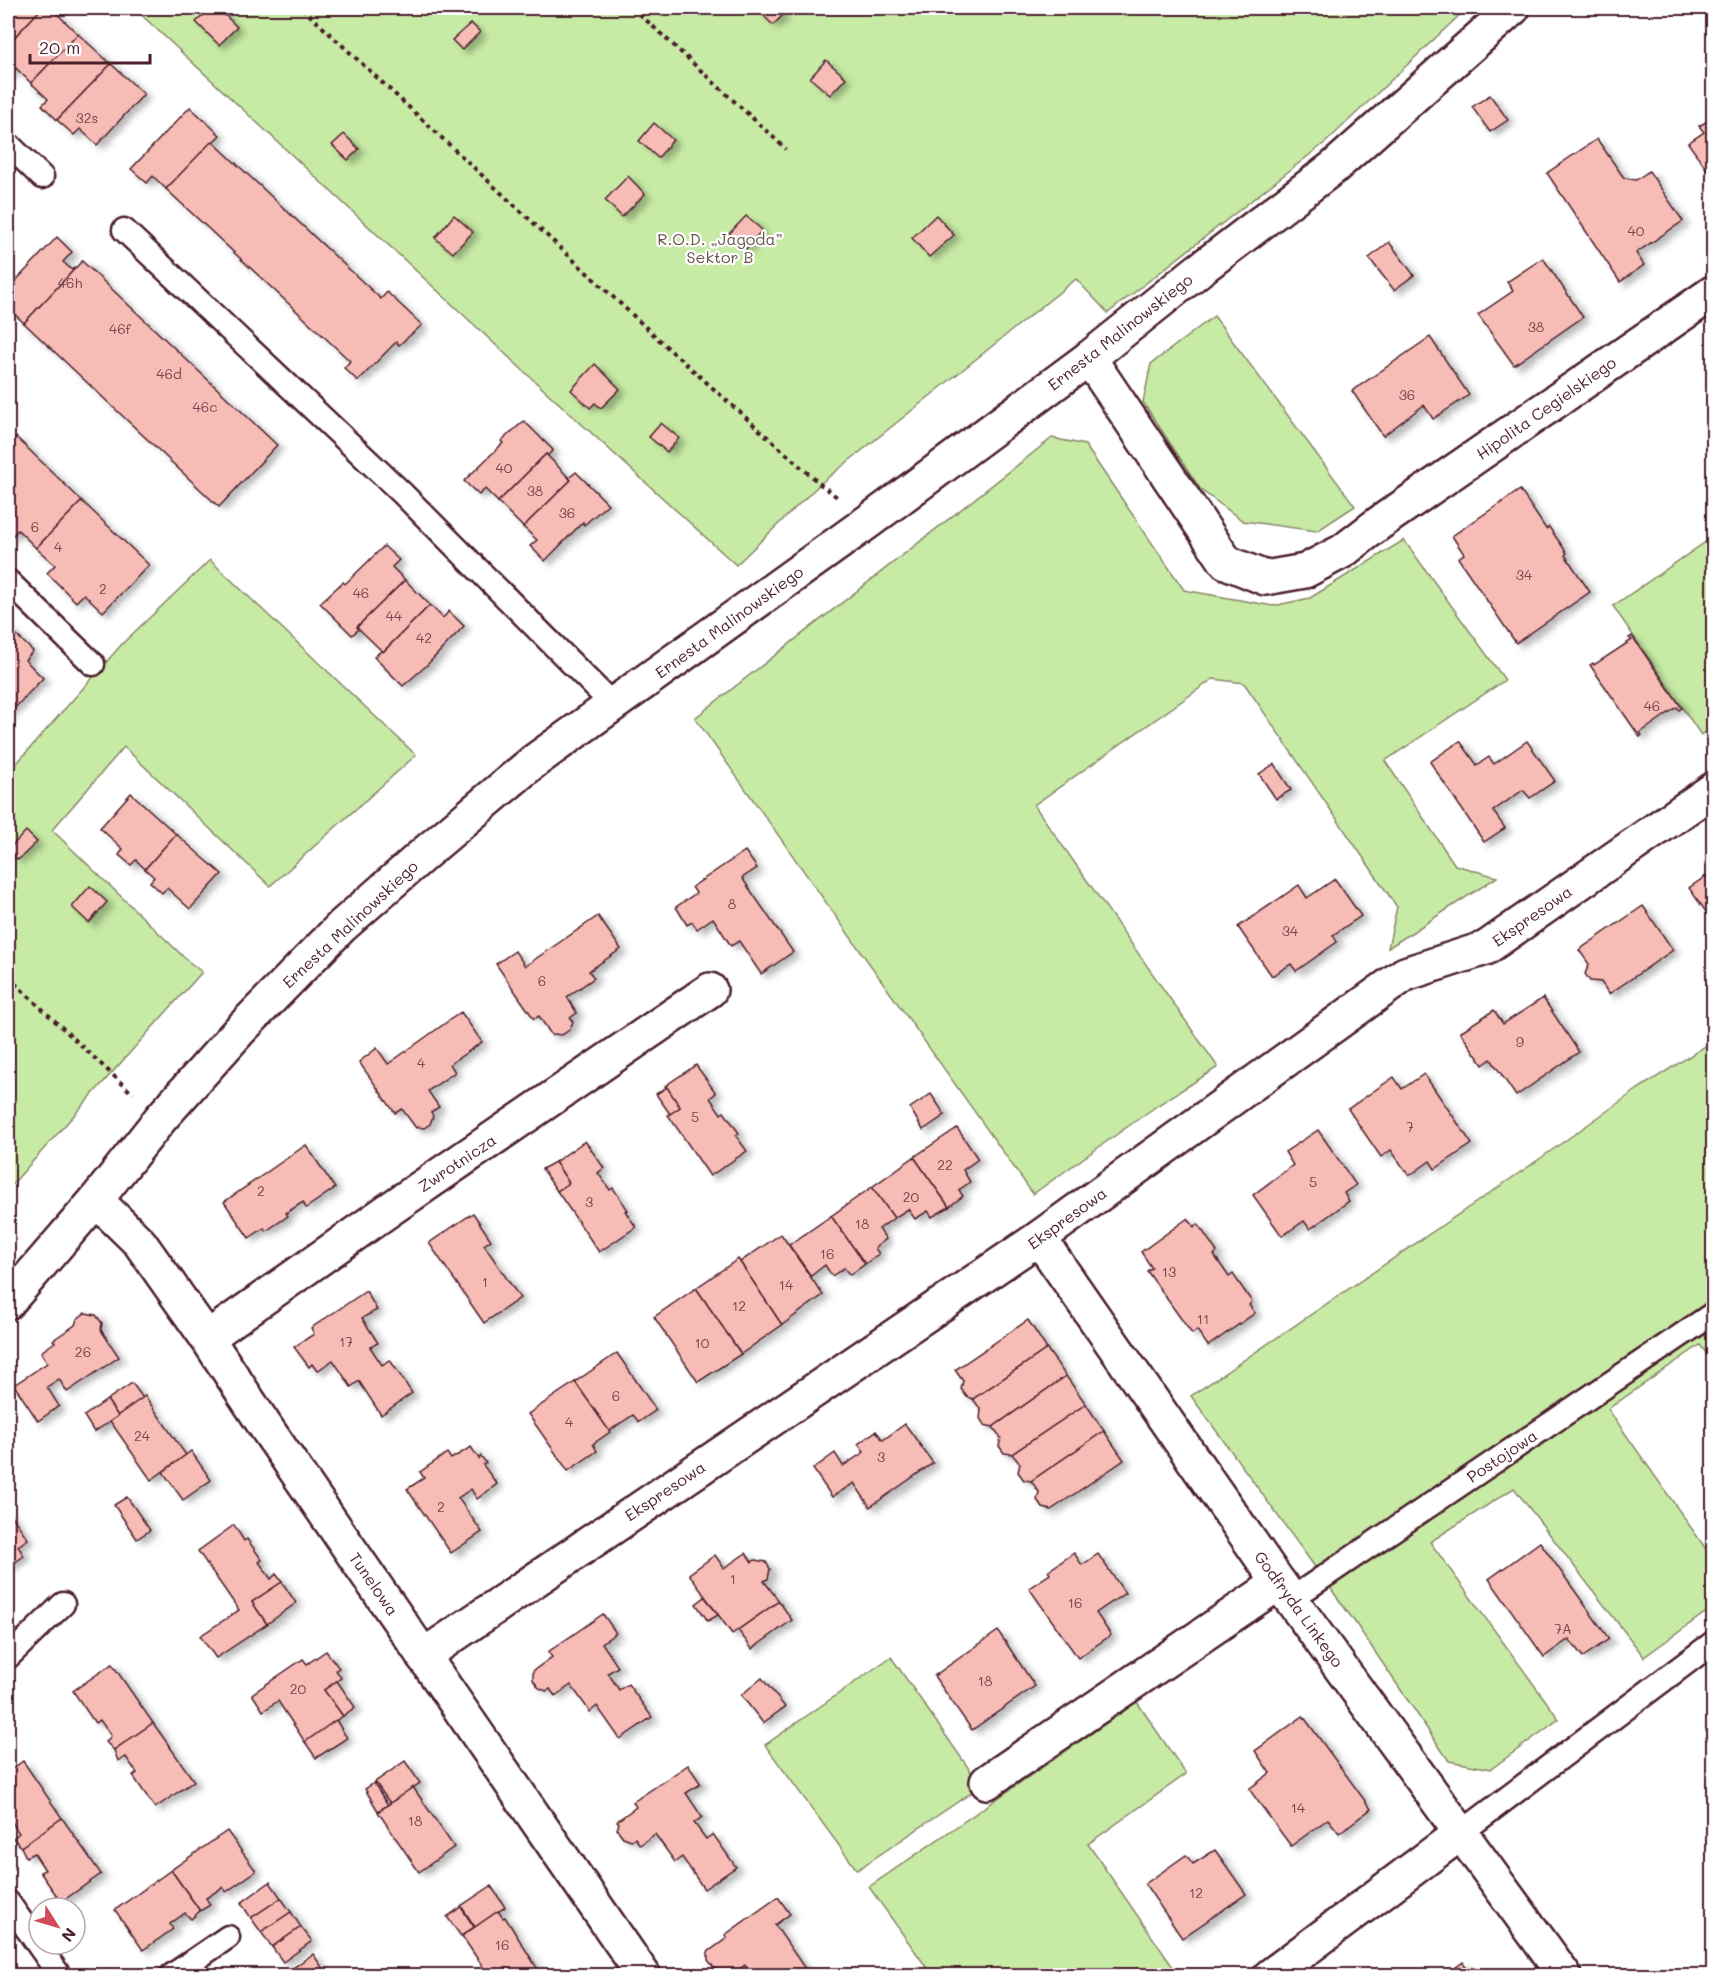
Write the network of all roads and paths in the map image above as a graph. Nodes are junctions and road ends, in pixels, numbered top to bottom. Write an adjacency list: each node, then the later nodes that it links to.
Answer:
1 (302, 8): 10 (path)
2 (633, 8): 5 (path)
3 (1513, 8): 9 (street, Ernesta Malinowskiego)
4 (8, 144): 6 (lane)
5 (786, 149)
6 (42, 177)
7 (124, 230): 13 (lane)
8 (1713, 292): 9 (street, Hipolita Cegielskiego)
9 (1089, 358): 13 (street, Ernesta Malinowskiego)
10 (820, 484)
11 (8, 581): 12 (lane)
12 (93, 664)
13 (613, 705): 18 (street, Ernesta Malinowskiego)
14 (1713, 789): 19 (street, Ekspresowa)
15 (8, 977): 17 (path)
16 (710, 990): 22 (street, Zwrotnicza)
17 (111, 1075)
18 (96, 1200): 20 (street, Ernesta Malinowskiego); 22 (street, Tunelowa)
19 (1039, 1238): 23 (street, Godfryda Linkego); 26 (street, Ekspresowa)
20 (8, 1302)
21 (1713, 1313): 23 (lane, Postojowa)
22 (207, 1338): 26 (street, Tunelowa)
23 (1285, 1591): 28 (street); 29 (street, Godfryda Linkego)
24 (63, 1604): 27 (lane)
25 (1713, 1642): 29 (lane)
26 (423, 1656): 34 (street, Tunelowa)
27 (8, 1657)
28 (987, 1782)
29 (1462, 1832): 35 (street); 36 (street, Godfryda Linkego)
30 (8, 1902): 32 (lane)
31 (228, 1937): 33 (lane)
32 (60, 1976)
33 (171, 1976)
34 (644, 1976)
35 (1270, 1976)
36 (1565, 1976)

